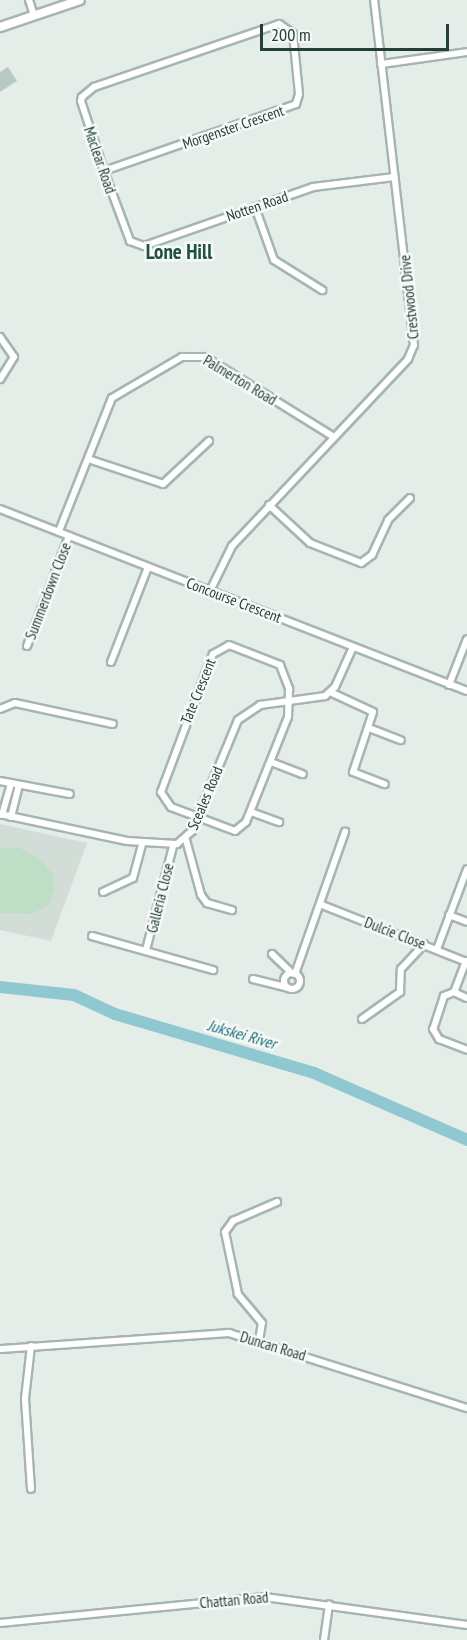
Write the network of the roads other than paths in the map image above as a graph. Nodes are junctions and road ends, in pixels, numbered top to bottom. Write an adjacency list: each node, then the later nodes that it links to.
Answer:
1 (29, 0): 4 (street)
2 (80, 0): 4 (street)
3 (374, 0): 7 (street, Crestwood Drive)
4 (34, 15): 5 (street)
5 (0, 27)
6 (467, 52): 7 (street)
7 (381, 64): 10 (street, Crestwood Drive)
8 (94, 87): 9 (street, Maclear Road); 9 (street, Morgenster Crescent)
9 (104, 171): 12 (street, Maclear Road)
10 (394, 177): 11 (street, Notten Road); 16 (street, Crestwood Drive)
11 (255, 207): 12 (street, Notten Road); 13 (street)
12 (127, 237)
13 (322, 290)
14 (0, 337): 15 (street)
15 (0, 379)
16 (334, 437): 18 (street, Palmerton Road); 20 (street, Crestwood Drive)
17 (209, 441): 18 (street)
18 (88, 459): 22 (street, Palmerton Road)
19 (410, 498): 20 (street)
20 (269, 506): 25 (street, Crestwood Drive)
21 (0, 508): 22 (street, Concourse Crescent)
22 (59, 531): 23 (street, Concourse Crescent)
23 (69, 536): 24 (street, Concourse Crescent); 27 (street, Summerdown Close)
24 (148, 567): 25 (street, Concourse Crescent); 29 (street)
25 (210, 591): 28 (street, Concourse Crescent)
26 (467, 639): 30 (street)
27 (27, 646)
28 (353, 647): 30 (street, Concourse Crescent); 32 (street)
29 (111, 662)
30 (449, 684): 31 (street, Concourse Crescent)
31 (467, 691)
32 (330, 692): 33 (street, Sceales Road); 36 (street)
33 (288, 702): 38 (street); 47 (street, Sceales Road); 47 (street, Tate Crescent)
34 (0, 709): 35 (street)
35 (113, 724)
36 (369, 728): 37 (street); 42 (street)
37 (400, 740)
38 (271, 762): 39 (street); 44 (street)
39 (303, 774)
40 (0, 781): 41 (street)
41 (15, 784): 43 (street); 45 (street); 46 (street)
42 (385, 784)
43 (70, 794)
44 (251, 812): 47 (street); 48 (street)
45 (1, 815): 46 (street, Sceales Road)
46 (11, 817): 51 (street, Sceales Road)
47 (196, 818): 50 (street, Sceales Road)
48 (279, 822)
49 (345, 832): 55 (street)
50 (186, 840): 52 (street, Sceales Road); 56 (street)
51 (142, 844): 52 (street, Sceales Road); 54 (street, Galleria Close)
52 (173, 846): 62 (street, Galleria Close)
53 (467, 869): 57 (street)
54 (103, 892)
55 (322, 905): 60 (street, Dulcie Close); 66 (street)
56 (232, 910)
57 (449, 915): 58 (street); 61 (street)
58 (467, 922)
59 (92, 936): 62 (street, Galleria Close)
60 (424, 944): 61 (street, Dulcie Close); 71 (street)
61 (437, 949): 64 (street, Dulcie Close)
62 (146, 950): 65 (street, Galleria Close)
63 (272, 954): 66 (street)
64 (466, 962): 69 (street)
65 (213, 970)
66 (293, 973): 68 (street); 68 (street)
67 (253, 980): 68 (street)
68 (286, 987)
69 (454, 992): 70 (street); 72 (street)
70 (467, 998)
71 (362, 1019)
72 (467, 1050)
73 (277, 1202): 74 (street)
74 (260, 1341): 75 (street, Duncan Road); 77 (street, Duncan Road)
75 (31, 1346): 76 (street, Duncan Road); 78 (street)
76 (0, 1348)
77 (467, 1408)
78 (31, 1489)
79 (329, 1604): 80 (street, Chattan Road); 81 (street, Chattan Road); 82 (street)
80 (0, 1623)
81 (467, 1625)
82 (324, 1640)

